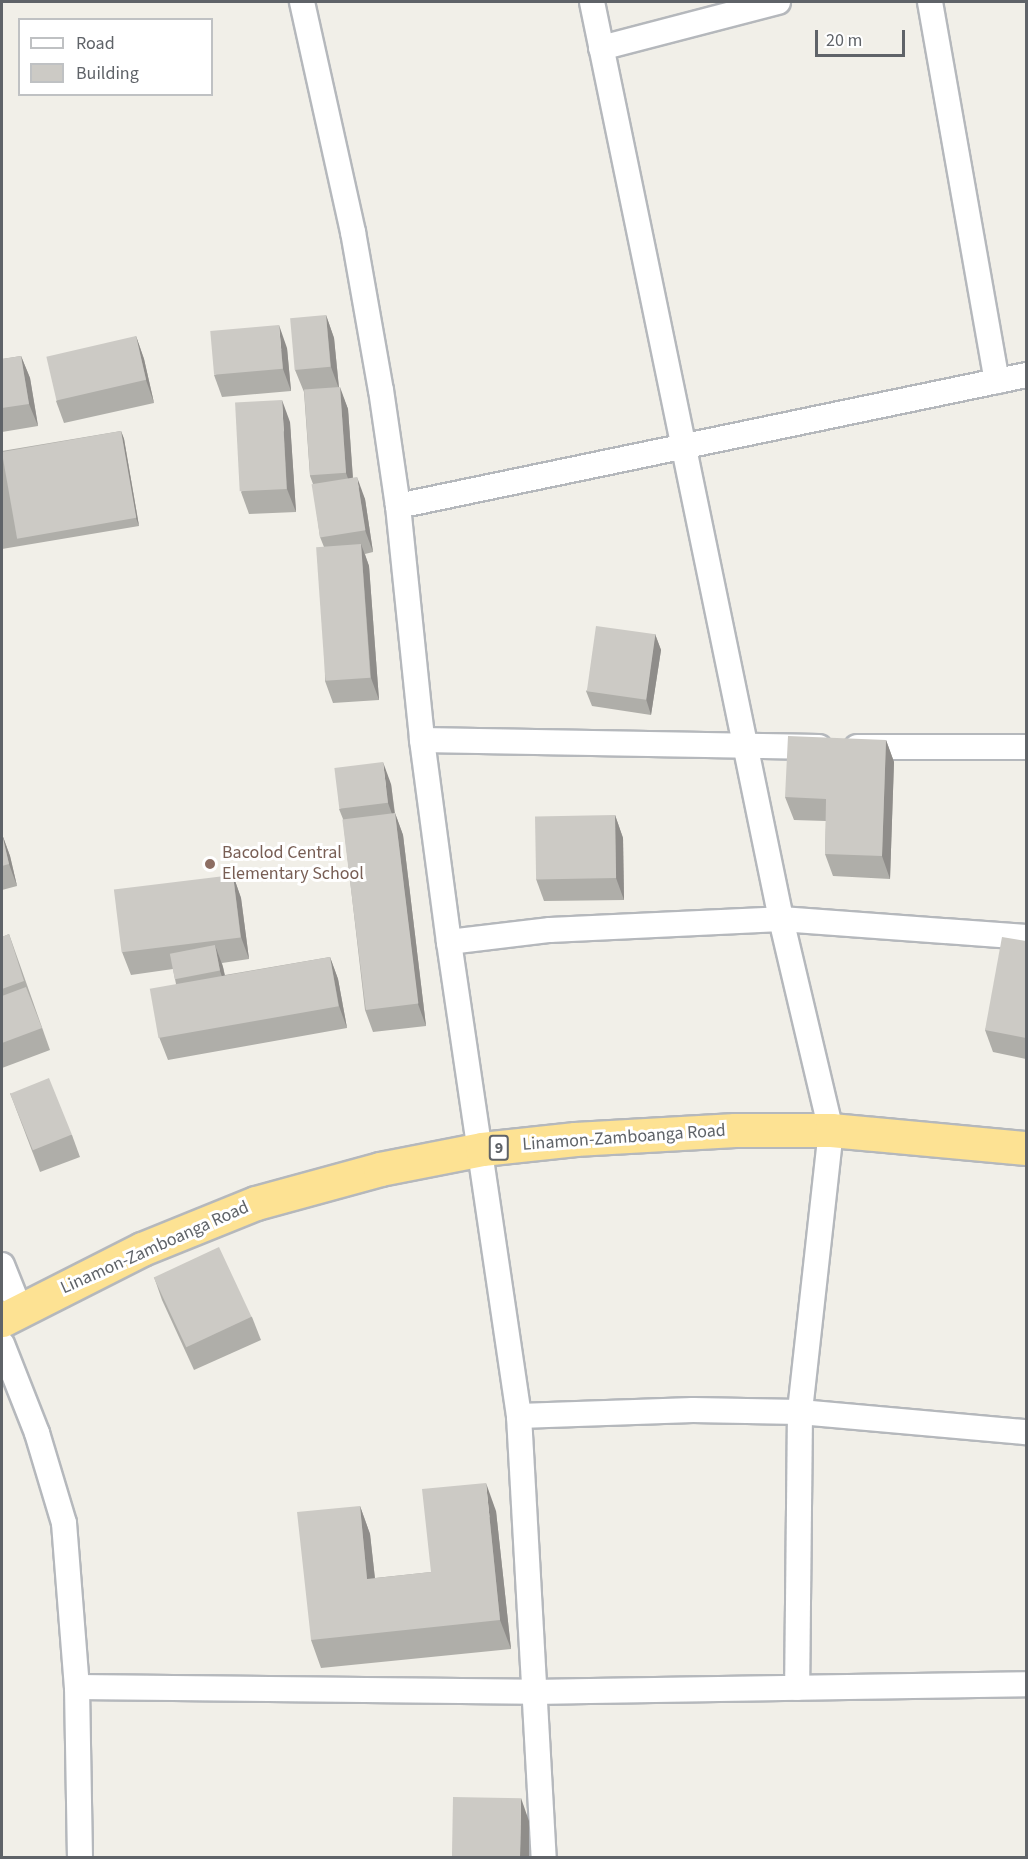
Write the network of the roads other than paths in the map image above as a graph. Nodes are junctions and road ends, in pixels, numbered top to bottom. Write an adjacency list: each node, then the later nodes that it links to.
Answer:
1 (302, 2): 9 (street)
2 (592, 2): 5 (street)
3 (778, 2): 5 (street)
4 (930, 2): 7 (street)
5 (601, 48): 8 (street)
6 (1026, 375): 7 (street)
7 (997, 381): 8 (street)
8 (684, 450): 9 (street); 11 (street)
9 (399, 506): 10 (street)
10 (422, 740): 11 (street); 15 (street)
11 (748, 747): 12 (street); 13 (street)
12 (1026, 747)
13 (781, 919): 14 (street); 15 (street); 16 (street)
14 (1026, 937)
15 (449, 942): 18 (street)
16 (831, 1130): 17 (highway, Linamon-Zamboanga Road / 9); 18 (highway, Linamon-Zamboanga Road / 9); 22 (street)
17 (1026, 1148)
18 (482, 1149): 20 (highway, Linamon-Zamboanga Road / 9); 23 (street)
19 (2, 1265): 20 (street)
20 (11, 1315)
21 (2, 1344): 26 (street)
22 (800, 1412): 23 (street); 24 (street); 27 (street)
23 (519, 1416): 28 (street)
24 (1026, 1432)
25 (1026, 1684): 27 (street)
26 (76, 1687): 28 (street); 29 (street)
27 (797, 1688): 28 (street)
28 (533, 1692): 30 (street)
29 (80, 1857)
30 (544, 1857)

